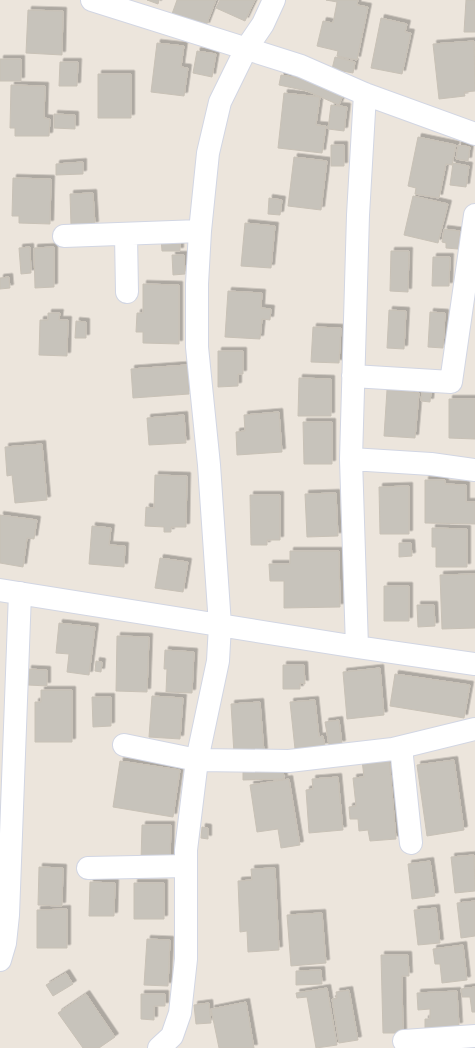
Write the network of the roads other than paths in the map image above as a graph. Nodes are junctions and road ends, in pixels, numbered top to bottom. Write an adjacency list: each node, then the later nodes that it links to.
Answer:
1 (92, 0): 3 (street)
2 (274, 0): 3 (street)
3 (246, 49): 4 (street); 7 (street)
4 (365, 94): 5 (street); 11 (street)
5 (475, 134)
6 (475, 215): 11 (street)
7 (200, 231): 8 (street); 15 (street)
8 (126, 234): 9 (street); 10 (street)
9 (64, 236)
10 (127, 292)
11 (353, 376): 12 (street)
12 (351, 459): 13 (street); 16 (street)
13 (475, 470)
14 (10, 591): 15 (street); 22 (street)
15 (220, 626): 16 (street); 21 (street)
16 (357, 647): 17 (street)
17 (475, 664)
18 (475, 729): 20 (street)
19 (124, 745): 21 (street)
20 (401, 747): 21 (street); 23 (street)
21 (197, 760): 24 (street)
22 (7, 763): 26 (street)
23 (411, 843)
24 (186, 866): 25 (street); 29 (street)
25 (88, 868)
26 (0, 960)
27 (475, 1036): 28 (street)
28 (404, 1041)
29 (170, 1044)

